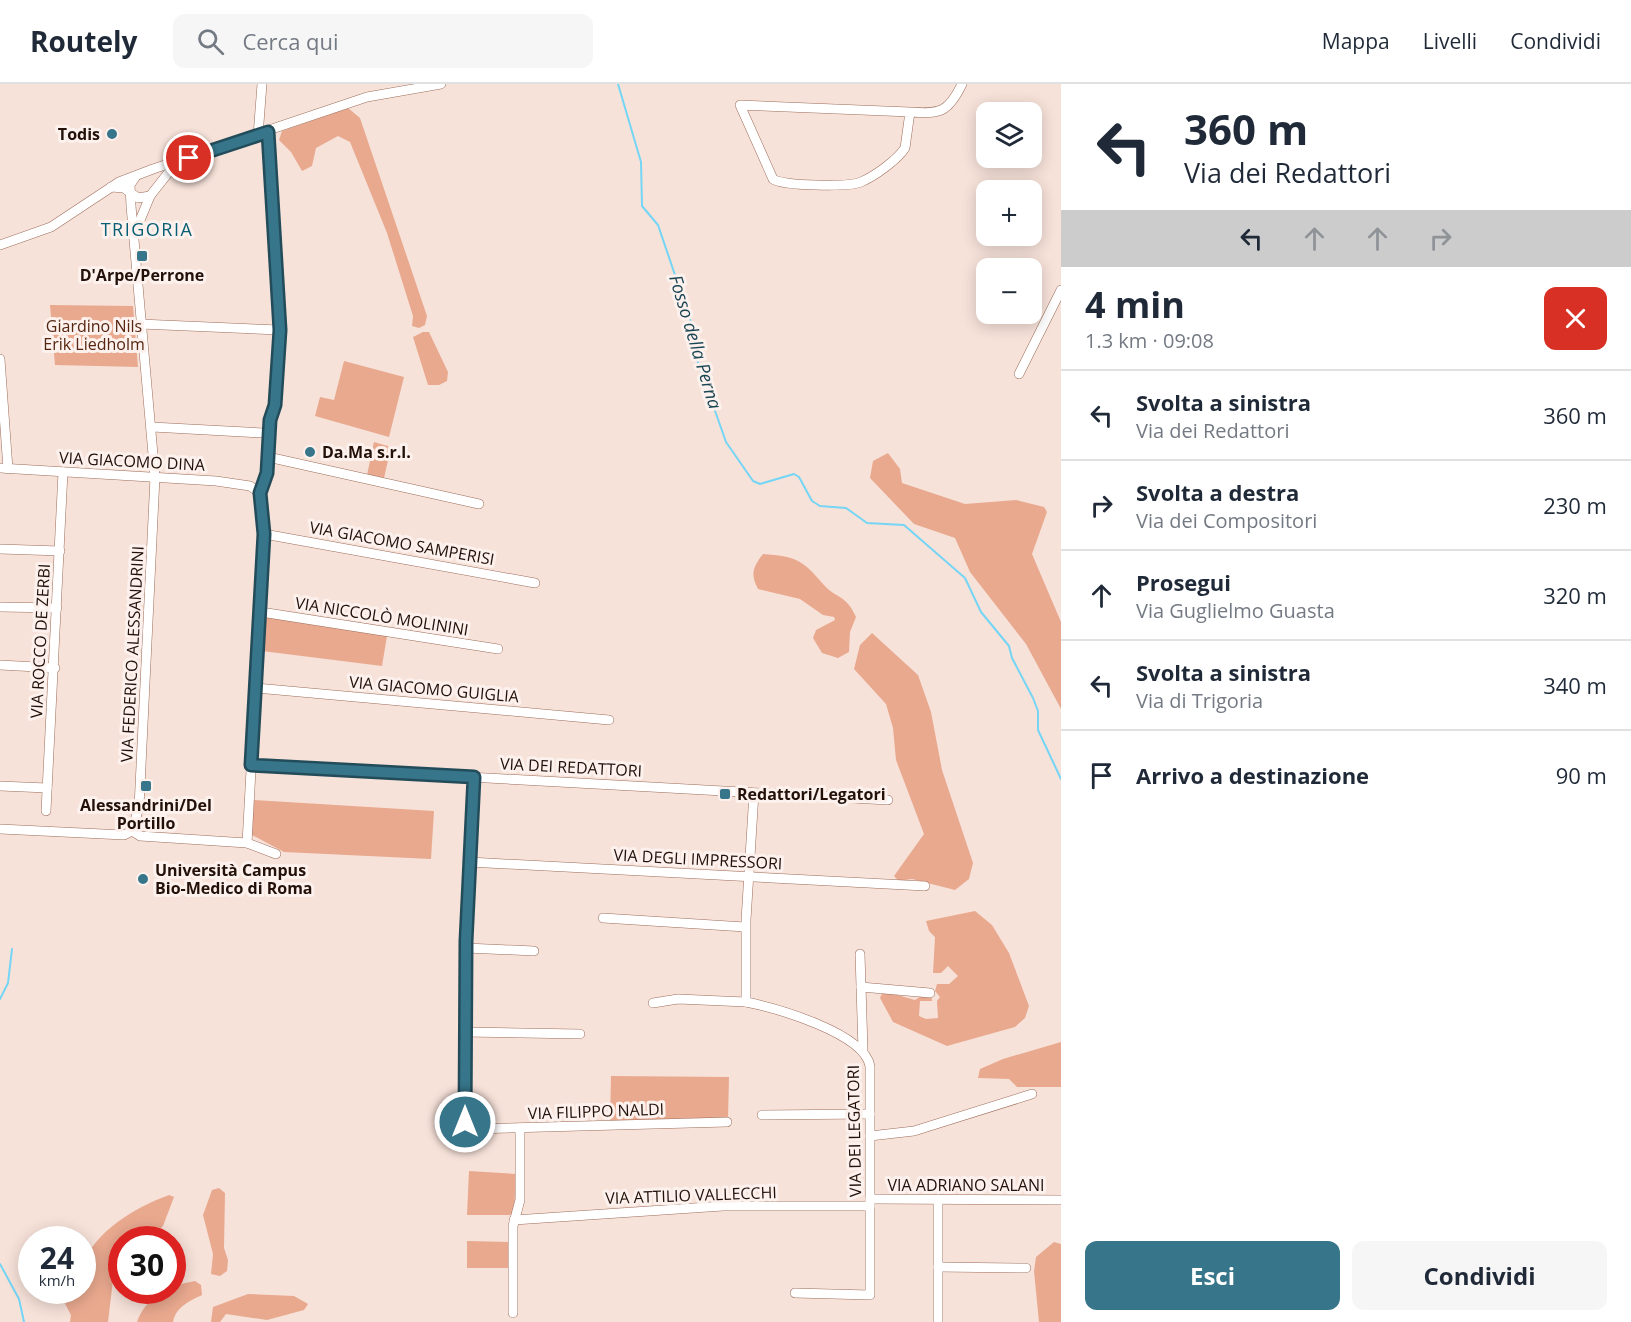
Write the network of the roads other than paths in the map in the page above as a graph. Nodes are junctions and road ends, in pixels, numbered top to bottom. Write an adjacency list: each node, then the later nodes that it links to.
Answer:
1 (262, 84): 6 (street)
2 (441, 84): 5 (street)
3 (962, 84): 4 (street)
4 (910, 112): 4 (street)
5 (268, 132): 6 (street); 16 (street)
6 (258, 136): 7 (street)
7 (178, 161): 8 (street); 11 (street)
8 (140, 175): 9 (street); 10 (street); 11 (street)
9 (111, 187): 10 (street); 13 (street)
10 (132, 192): 11 (street); 12 (street, VIA FEDERICO ALESSANDRINI)
11 (153, 193): 12 (street)
12 (135, 237): 15 (street, VIA FEDERICO ALESSANDRINI)
13 (0, 245)
14 (1061, 290): 18 (street)
15 (140, 324): 16 (street); 19 (street, VIA FEDERICO ALESSANDRINI)
16 (280, 330): 21 (street)
17 (0, 358): 22 (street)
18 (1019, 374)
19 (152, 427): 20 (street); 24 (street, VIA FEDERICO ALESSANDRINI)
20 (263, 433)
21 (268, 457): 25 (street); 26 (street)
22 (4, 468): 23 (street, VIA GIACOMO DINA)
23 (63, 472): 24 (street, VIA GIACOMO DINA); 29 (street, VIA ROCCO DE ZERBI)
24 (155, 477): 25 (street, VIA GIACOMO DINA); 47 (street, VIA FEDERICO ALESSANDRINI)
25 (260, 493): 27 (street)
26 (479, 504)
27 (264, 534): 30 (street, VIA GIACOMO SAMPERISI); 33 (street)
28 (0, 549): 29 (street)
29 (60, 551): 32 (street, VIA ROCCO DE ZERBI)
30 (535, 583)
31 (0, 607): 32 (street)
32 (57, 609): 36 (street, VIA ROCCO DE ZERBI)
33 (261, 612): 34 (street, VIA NICCOLÒ MOLININI); 37 (street)
34 (498, 649)
35 (0, 665): 36 (street)
36 (55, 668): 42 (street, VIA ROCCO DE ZERBI)
37 (256, 688): 38 (street, VIA GIACOMO GUIGLIA); 39 (street)
38 (609, 720)
39 (251, 765): 40 (street, VIA DEI REDATTORI); 48 (street)
40 (474, 777): 43 (street, VIA DEI REDATTORI); 50 (street)
41 (0, 786): 42 (street)
42 (47, 788): 45 (street, VIA ROCCO DE ZERBI)
43 (754, 793): 44 (street, VIA DEI REDATTORI); 51 (street)
44 (888, 800)
45 (46, 811)
46 (0, 829): 47 (street)
47 (132, 831): 48 (street)
48 (247, 843): 49 (street)
49 (276, 854)
50 (470, 862): 51 (street, VIA DEGLI IMPRESSORI); 55 (street)
51 (748, 876): 52 (street, VIA DEGLI IMPRESSORI); 54 (street)
52 (925, 886)
53 (603, 918): 54 (street)
54 (745, 927): 60 (street)
55 (466, 948): 56 (street); 62 (street)
56 (534, 951)
57 (860, 954): 58 (street)
58 (861, 987): 59 (street); 64 (street)
59 (930, 993)
60 (746, 1002): 61 (street, VIA DEI LEGATORI); 64 (street, VIA DEI LEGATORI)
61 (653, 1003)
62 (465, 1032): 63 (street); 69 (street, VIA FILIPPO NALDI)
63 (580, 1034)
64 (863, 1050): 66 (street, VIA DEI LEGATORI)
65 (1032, 1094): 70 (street)
66 (870, 1114): 67 (street); 70 (street, VIA DEI LEGATORI)
67 (762, 1116)
68 (727, 1122): 69 (street, VIA FILIPPO NALDI)
69 (520, 1128): 74 (street)
70 (870, 1136): 73 (street, VIA DEI LEGATORI)
71 (938, 1199): 72 (street, VIA ADRIANO SALANI); 73 (street, VIA ADRIANO SALANI); 75 (street)
72 (1061, 1200)
73 (870, 1202): 74 (street, VIA ATTILIO VALLECCHI); 77 (street, VIA DEI LEGATORI)
74 (514, 1220): 78 (street)
75 (938, 1267): 76 (street); 79 (street)
76 (1026, 1268)
77 (795, 1293)
78 (513, 1313)
79 (938, 1322)

